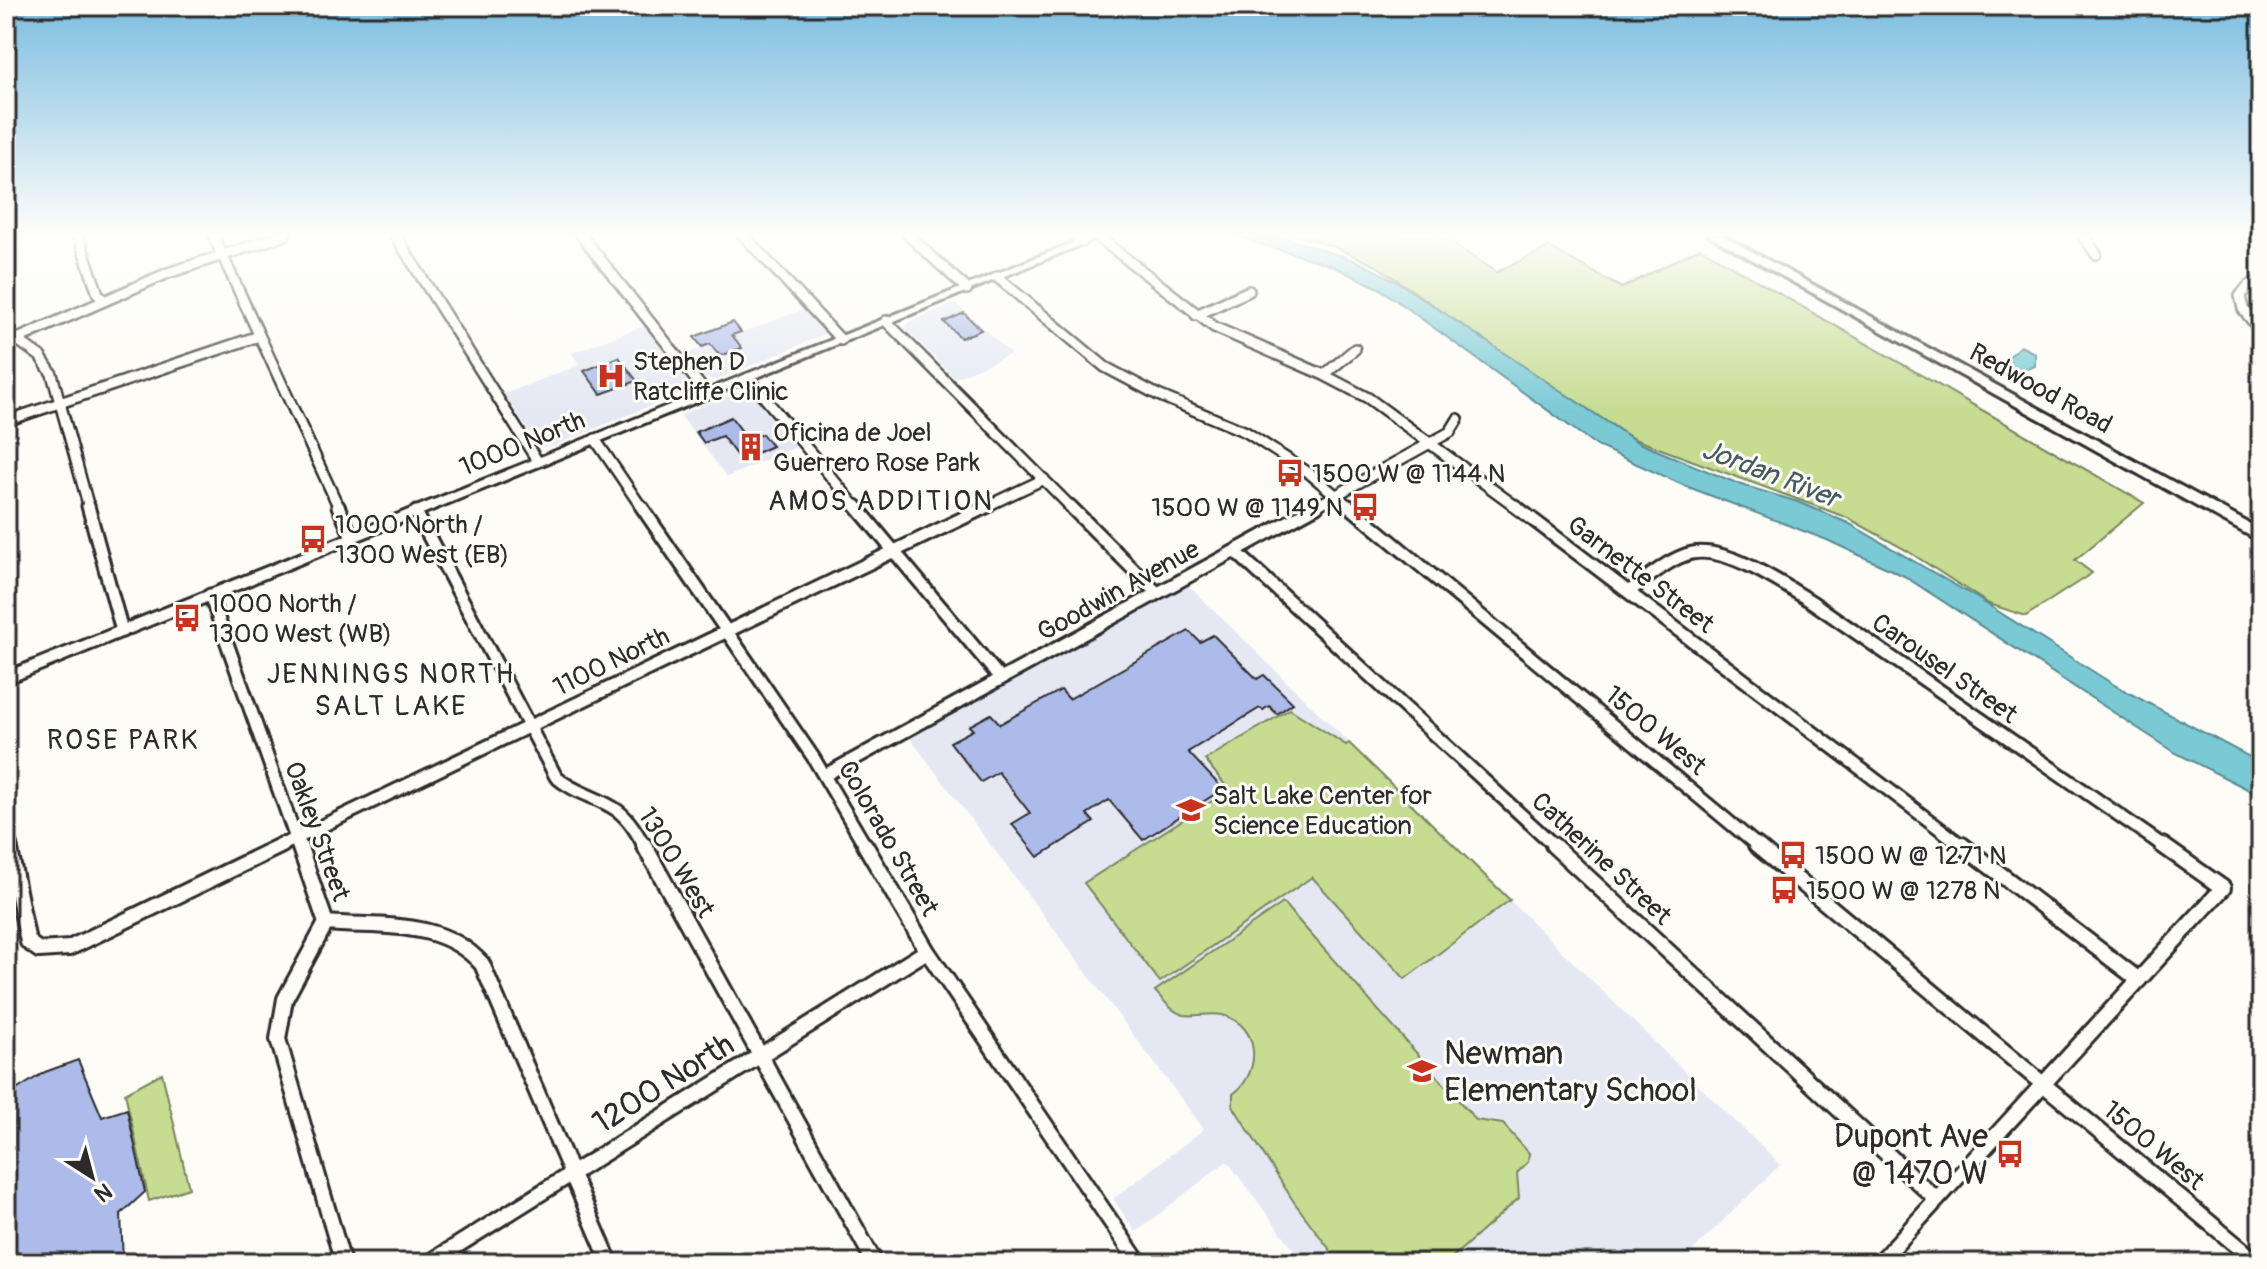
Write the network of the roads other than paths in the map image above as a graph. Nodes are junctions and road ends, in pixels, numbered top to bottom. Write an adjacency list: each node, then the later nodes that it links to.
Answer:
1 (98, 294): 13 (street)
2 (119, 294): 13 (street)
3 (240, 294): 18 (street)
4 (432, 294): 30 (street)
5 (628, 294): 24 (street)
6 (798, 294): 19 (street)
7 (954, 294): 15 (street, 1000 North)
8 (1017, 294): 32 (street, 1500 West)
9 (1170, 294): 14 (street, Garnette Street)
10 (1242, 294): 14 (street)
11 (1821, 294): 35 (main road, Redwood Road)
12 (2241, 294): 16 (street)
13 (104, 301): 20 (street)
14 (1196, 315): 22 (street, Garnette Street)
15 (886, 321): 19 (street, 1000 North); 31 (street)
16 (2257, 327)
17 (6, 332): 20 (street)
18 (259, 336): 25 (street); 34 (street)
19 (841, 340): 23 (street, 1000 North)
20 (11, 341): 25 (street)
21 (1355, 349): 22 (street)
22 (1324, 375): 29 (street, Garnette Street)
23 (748, 378): 24 (street, 1000 North); 36 (street)
24 (707, 394): 28 (street, 1000 North)
25 (59, 403): 27 (street); 41 (street)
26 (1458, 419): 29 (street, Goodwin Avenue)
27 (6, 421)
28 (595, 439): 30 (street, 1000 North); 42 (street, Colorado Street)
29 (1432, 443): 32 (street, Goodwin Avenue); 38 (street, Garnette Street)
30 (538, 462): 33 (street, 1000 North)
31 (1044, 479): 36 (street, 1100 North); 39 (street)
32 (1337, 495): 37 (street, Goodwin Avenue); 53 (street, 1500 West)
33 (416, 512): 34 (street, 1000 North); 45 (street, 1300 West)
34 (352, 537): 40 (street, 1000 North)
35 (2261, 537)
36 (894, 551): 42 (street, 1100 North); 44 (street)
37 (1235, 551): 39 (street, Goodwin Avenue); 55 (street, Catherine Street)
38 (1628, 592): 51 (street, Garnette Street); 51 (street, Carousel Street)
39 (1157, 593): 44 (street, Goodwin Avenue)
40 (210, 595): 41 (street, 1000 North); 48 (street, Oakley Street)
41 (122, 631): 43 (street, 1000 North)
42 (727, 631): 45 (street, 1100 North); 46 (street, Colorado Street)
43 (6, 678)
44 (1001, 679): 46 (street, Goodwin Avenue)
45 (529, 725): 48 (street, 1100 North); 52 (street, 1300 West)
46 (825, 775): 50 (street, Colorado Street)
47 (6, 828): 48 (street, 1100 North)
48 (295, 839): 49 (street, Oakley Street)
49 (326, 923): 54 (street); 56 (street, Oakley Street)
50 (927, 951): 52 (street, 1200 North); 60 (street, Colorado Street)
51 (2139, 980): 53 (street)
52 (761, 1055): 54 (street, 1200 North); 59 (street, 1300 West)
53 (2043, 1084): 55 (street); 62 (street, 1500 West)
54 (572, 1174): 57 (street, 1200 North); 58 (street)
55 (1937, 1200): 61 (street)
56 (343, 1263)
57 (429, 1263)
58 (610, 1263)
59 (875, 1263)
60 (1139, 1263)
61 (1879, 1263)
62 (2258, 1263)

